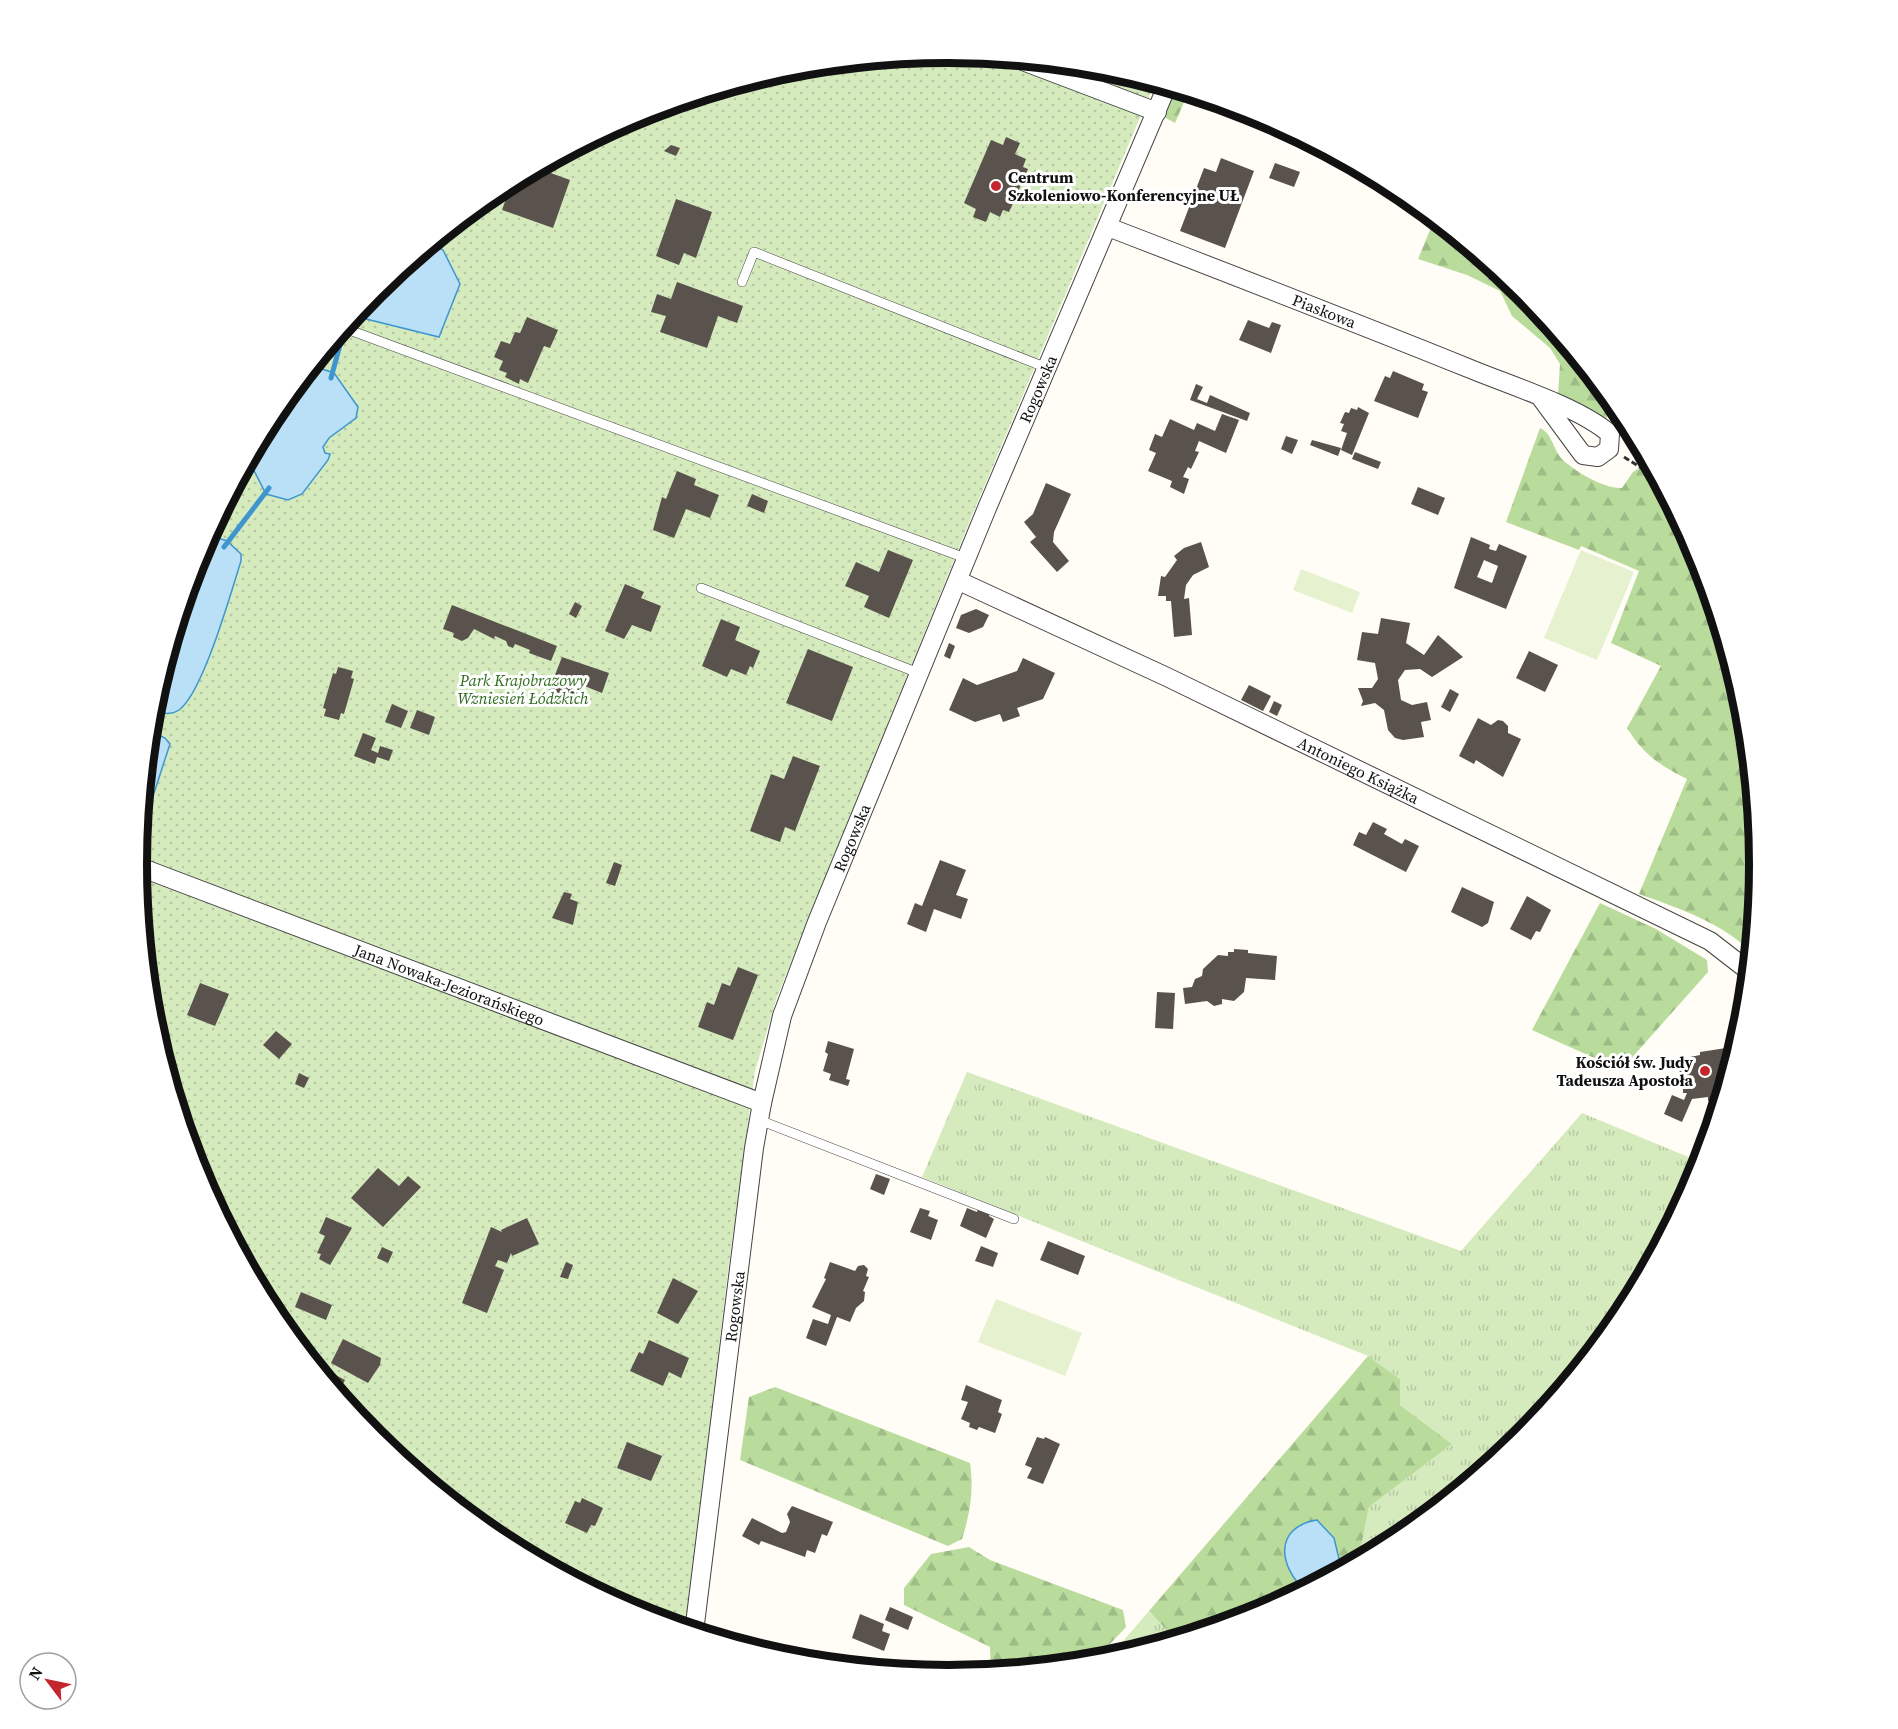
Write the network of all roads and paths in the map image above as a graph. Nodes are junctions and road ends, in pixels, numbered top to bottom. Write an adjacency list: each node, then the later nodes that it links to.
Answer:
1 (1044, 69): 3 (street)
2 (1164, 93): 3 (street, Rogowska)
3 (1157, 112): 4 (street, Rogowska)
4 (1108, 227): 7 (street, Rogowska); 8 (street, Piaskowa)
5 (742, 282): 7 (lane)
6 (351, 331): 11 (lane)
7 (1047, 368): 11 (street, Rogowska)
8 (1541, 398): 9 (street, Piaskowa); 9 (street)
9 (1611, 443): 10 (path)
10 (1648, 473)
11 (968, 559): 12 (street, Rogowska)
12 (959, 581): 14 (street, Rogowska); 16 (street, Antoniego Książka)
13 (701, 588): 14 (lane)
14 (921, 674): 17 (street, Rogowska)
15 (147, 870): 17 (street, Jana Nowaka-Jeziorańskiego)
16 (1744, 967)
17 (760, 1112): 18 (lane); 19 (street, Rogowska)
18 (1014, 1219)
19 (695, 1624)

